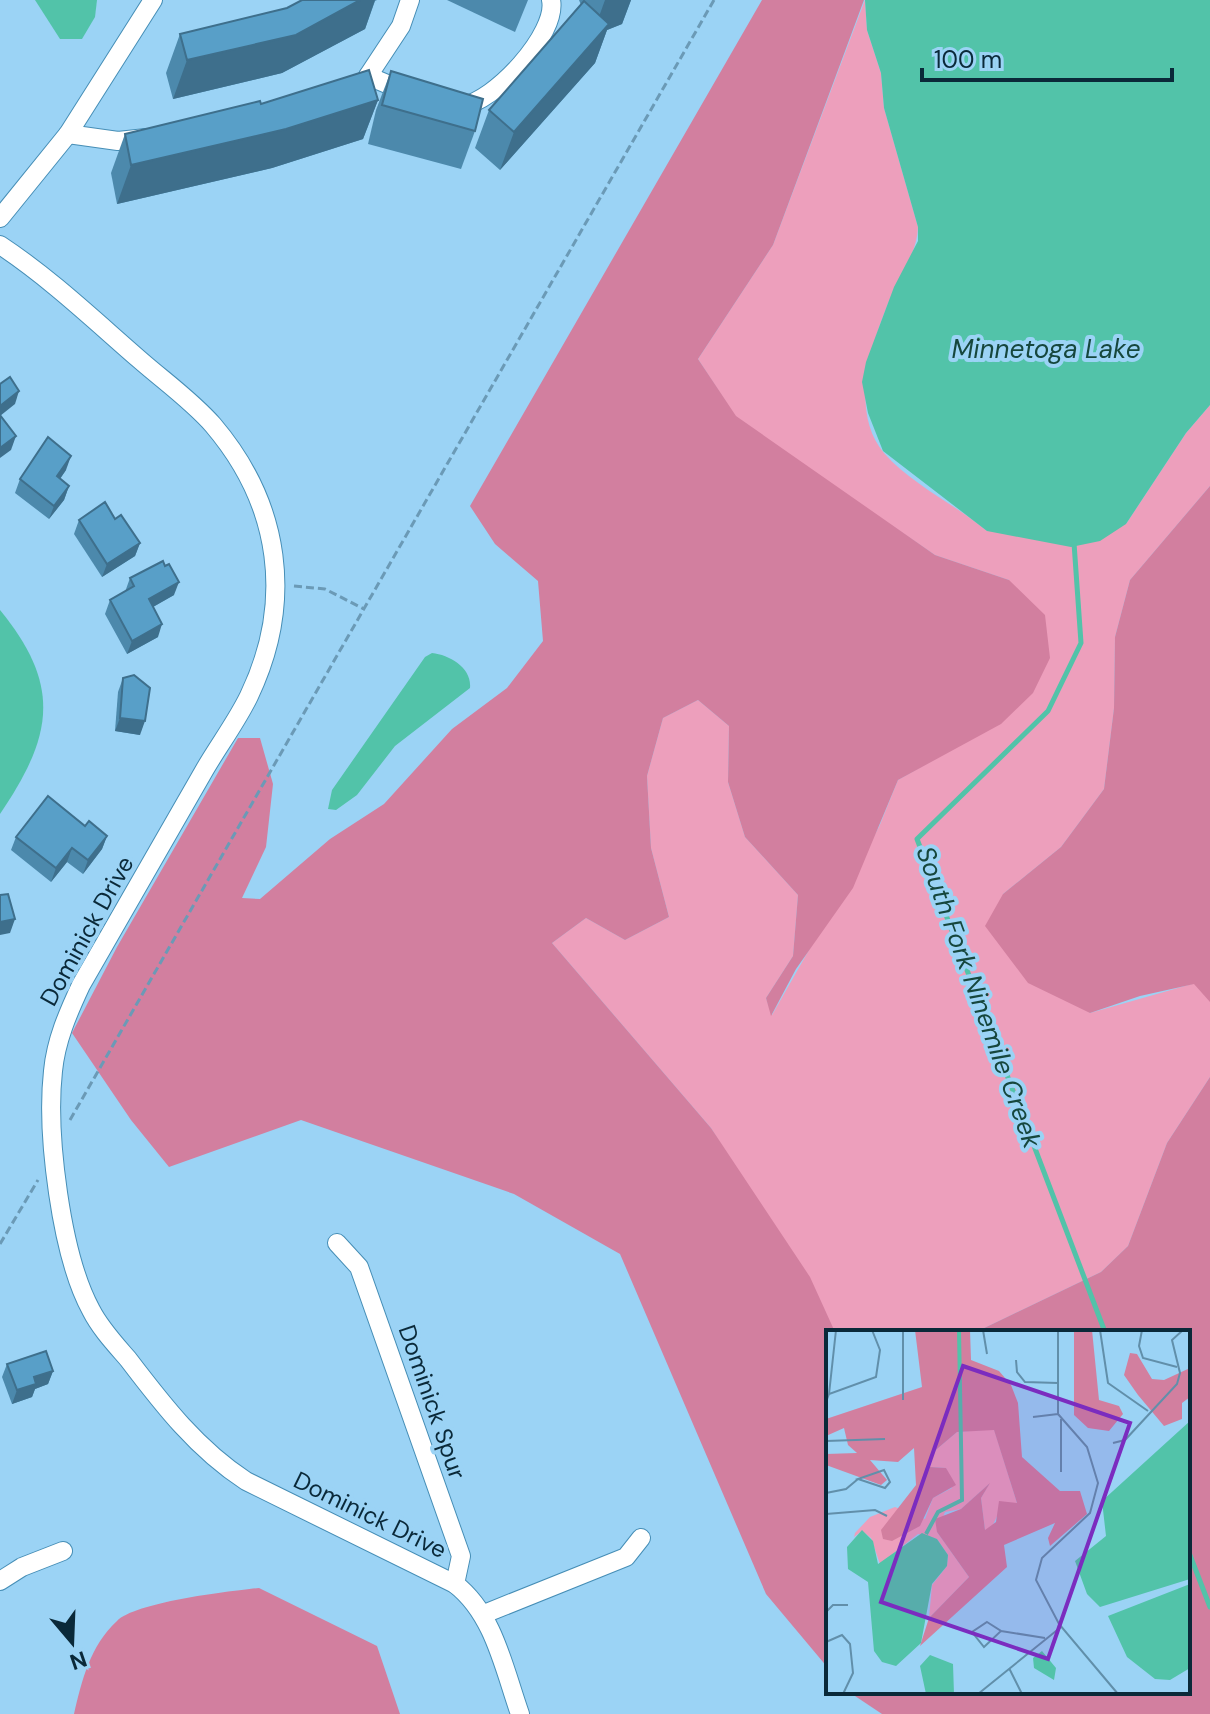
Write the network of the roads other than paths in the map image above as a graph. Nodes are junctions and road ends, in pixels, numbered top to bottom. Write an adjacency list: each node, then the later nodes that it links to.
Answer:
1 (153, 0): 4 (street)
2 (410, 0): 3 (street)
3 (551, 0)
4 (68, 134): 5 (street); 6 (street)
5 (161, 135)
6 (0, 218)
7 (0, 245): 12 (street, Dominick Drive)
8 (337, 1243): 12 (street, Dominick Spur)
9 (641, 1538): 13 (street)
10 (63, 1551): 11 (street)
11 (0, 1581)
12 (455, 1584): 13 (street, Dominick Drive)
13 (484, 1614): 14 (street, Dominick Drive)
14 (520, 1714)

